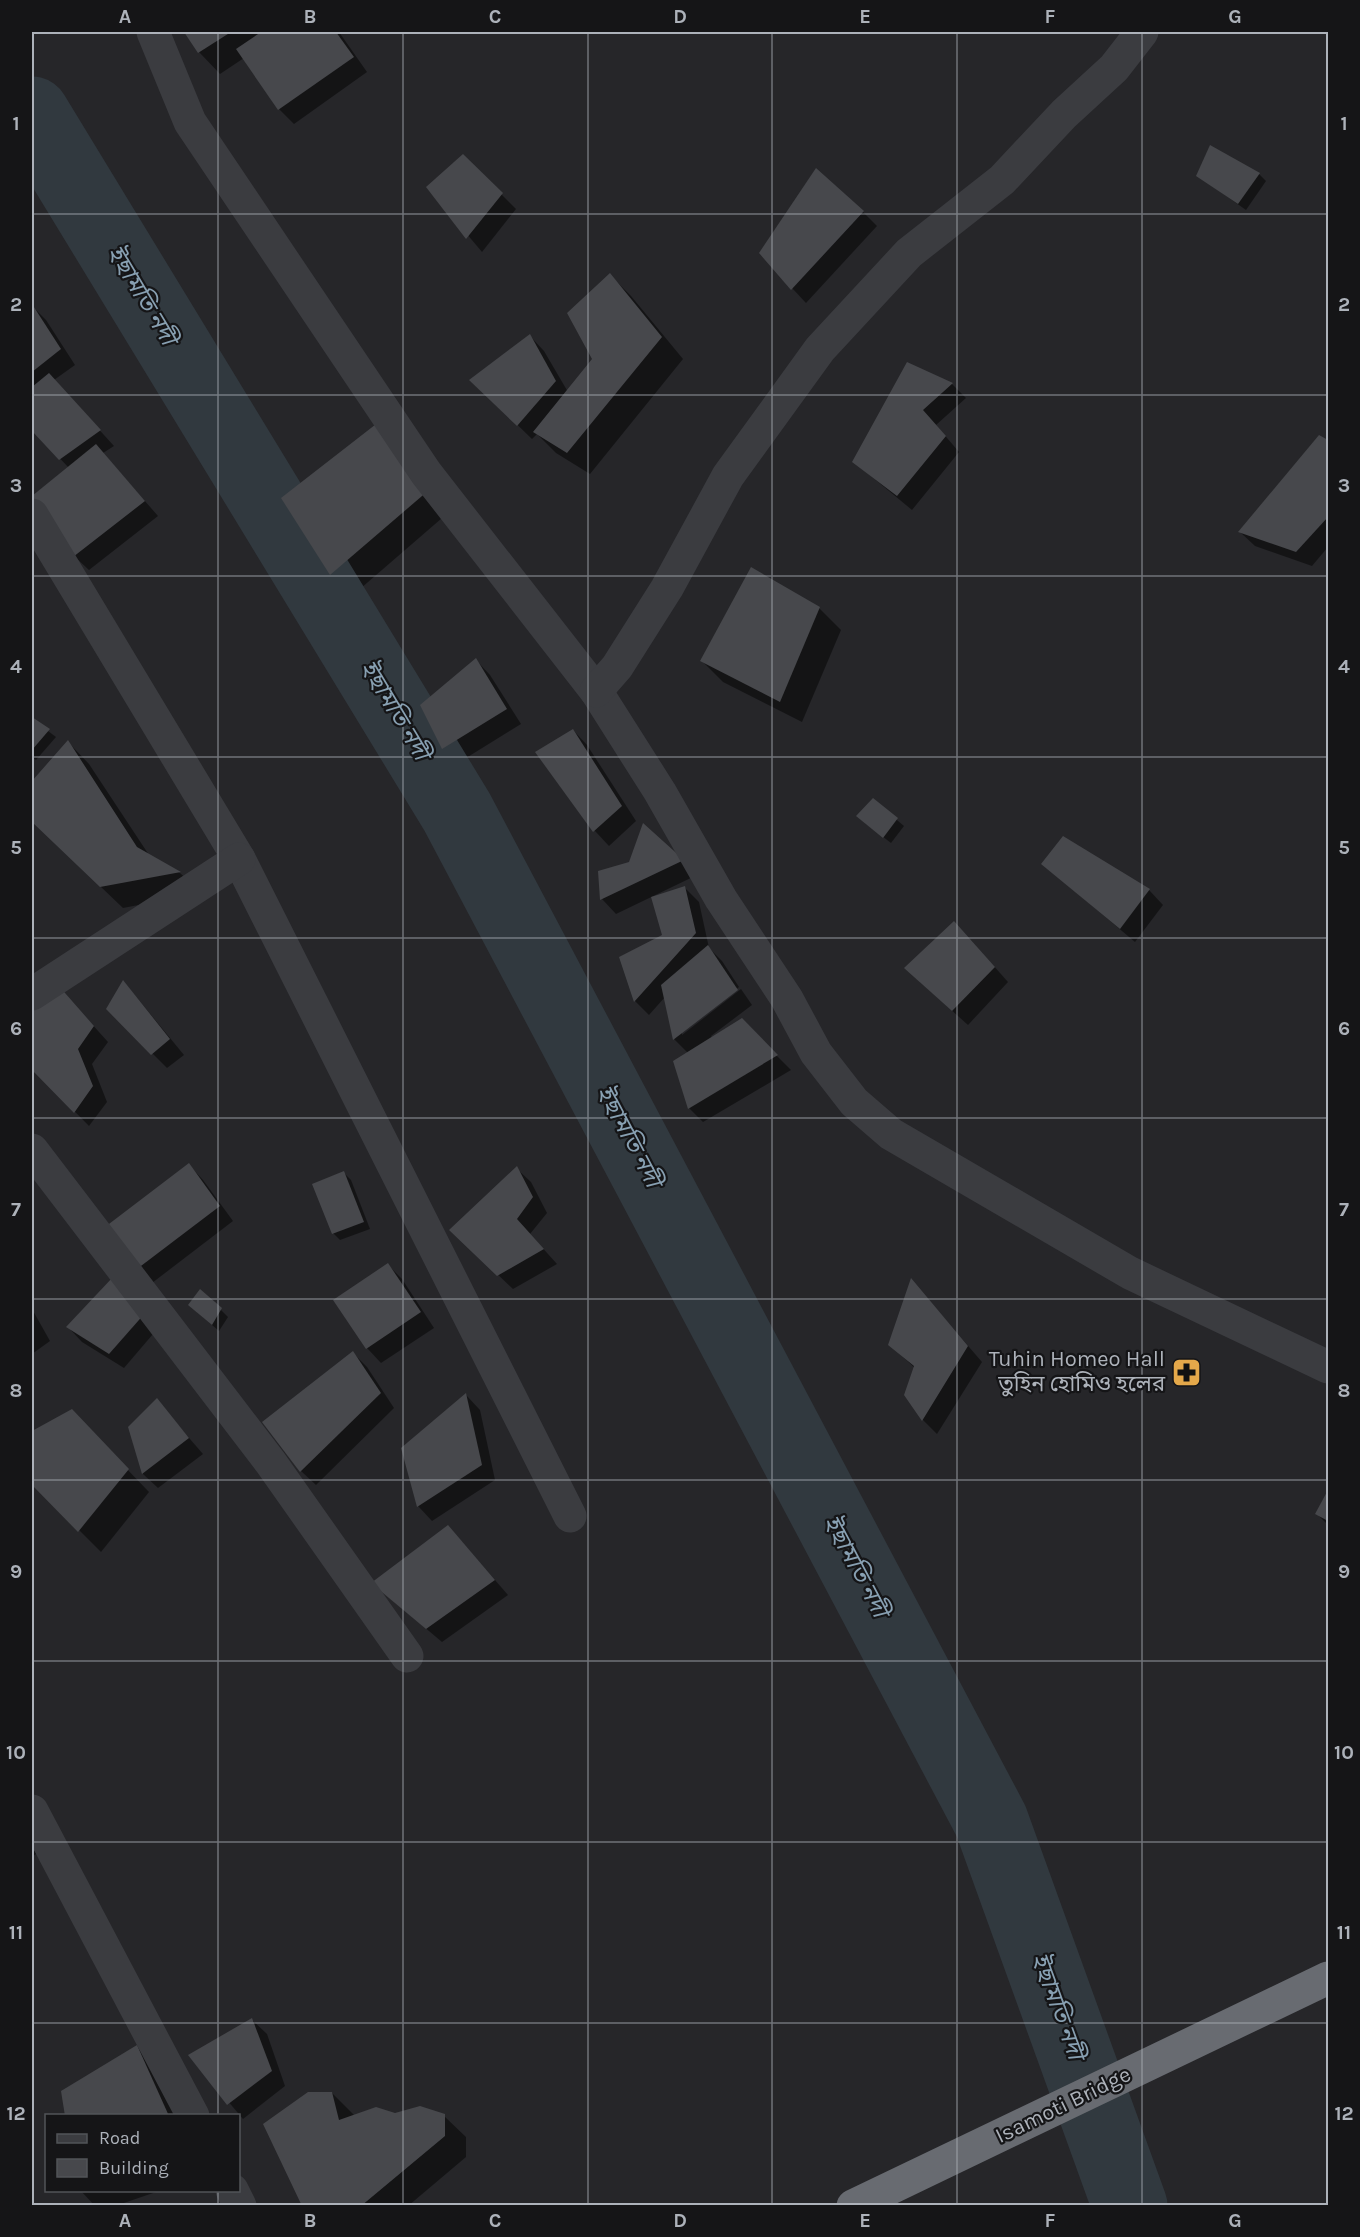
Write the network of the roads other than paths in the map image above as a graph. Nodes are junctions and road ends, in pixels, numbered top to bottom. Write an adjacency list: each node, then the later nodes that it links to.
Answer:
1 (153, 32): 4 (street)
2 (1142, 32): 4 (street)
3 (32, 515): 5 (street)
4 (596, 692): 8 (street)
5 (239, 860): 6 (street); 9 (street)
6 (32, 994)
7 (32, 1149): 10 (street)
8 (1329, 1367)
9 (570, 1516)
10 (407, 1656)
11 (32, 1811): 13 (street)
12 (1329, 1977): 14 (highway, Isamoti Bridge)
13 (192, 2114)
14 (853, 2205)

